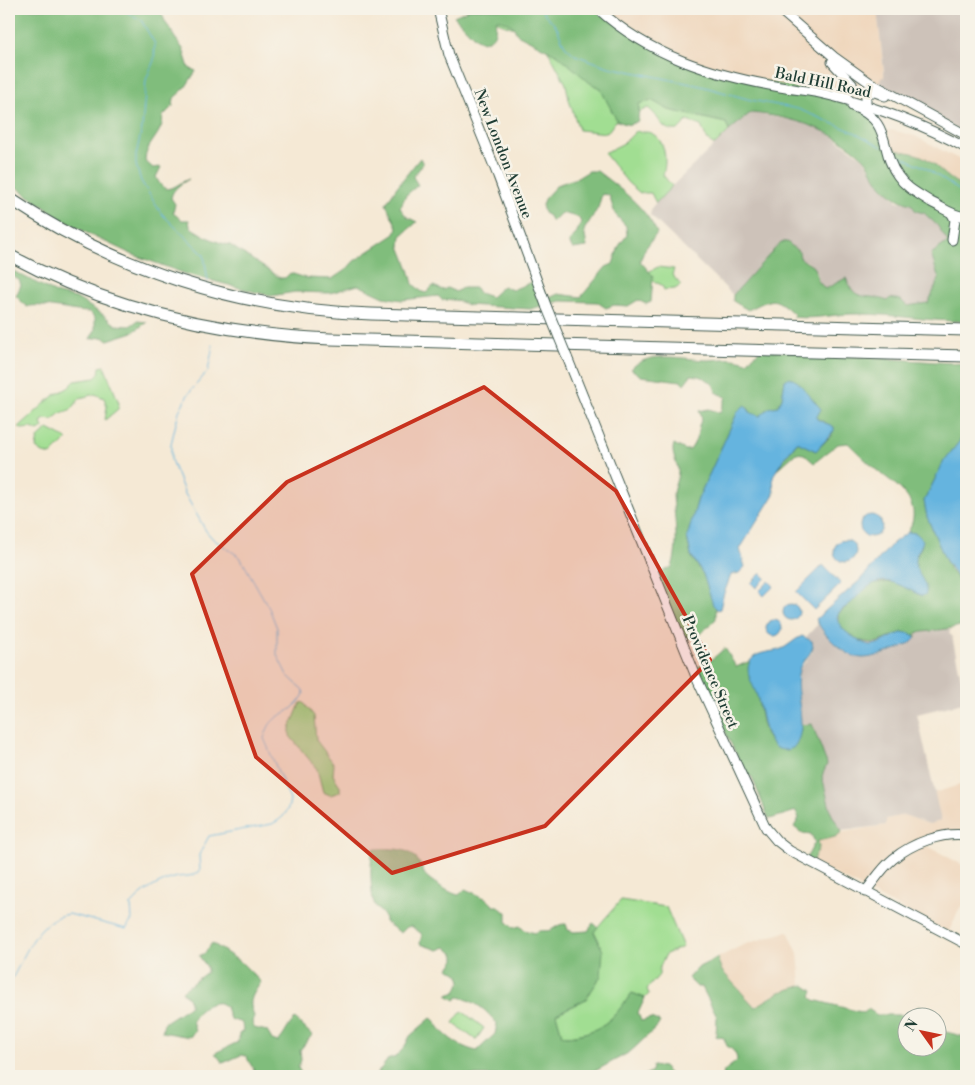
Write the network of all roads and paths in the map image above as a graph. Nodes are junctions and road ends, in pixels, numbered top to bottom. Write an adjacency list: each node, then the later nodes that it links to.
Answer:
1 (438, 9): 15 (main road, New London Avenue)
2 (598, 9): 4 (main road, Bald Hill Road)
3 (779, 9): 5 (main road); 7 (main road, Bald Hill Road)
4 (819, 94): 5 (main road, Bald Hill Road); 11 (main road)
5 (830, 95): 6 (main road, Bald Hill Road)
6 (866, 105): 7 (main road); 9 (main road, Bald Hill Road)
7 (928, 115): 8 (main road, Bald Hill Road)
8 (966, 135)
9 (966, 148)
10 (9, 198): 16 (highway)
11 (952, 214): 12 (main road); 13 (main road)
12 (966, 217)
13 (952, 240)
14 (9, 255): 17 (highway)
15 (547, 308): 19 (main road, Providence Street, bridge)
16 (966, 330)
17 (966, 358)
18 (966, 835): 19 (main road)
19 (865, 892): 20 (main road, Providence Street)
20 (966, 944)

